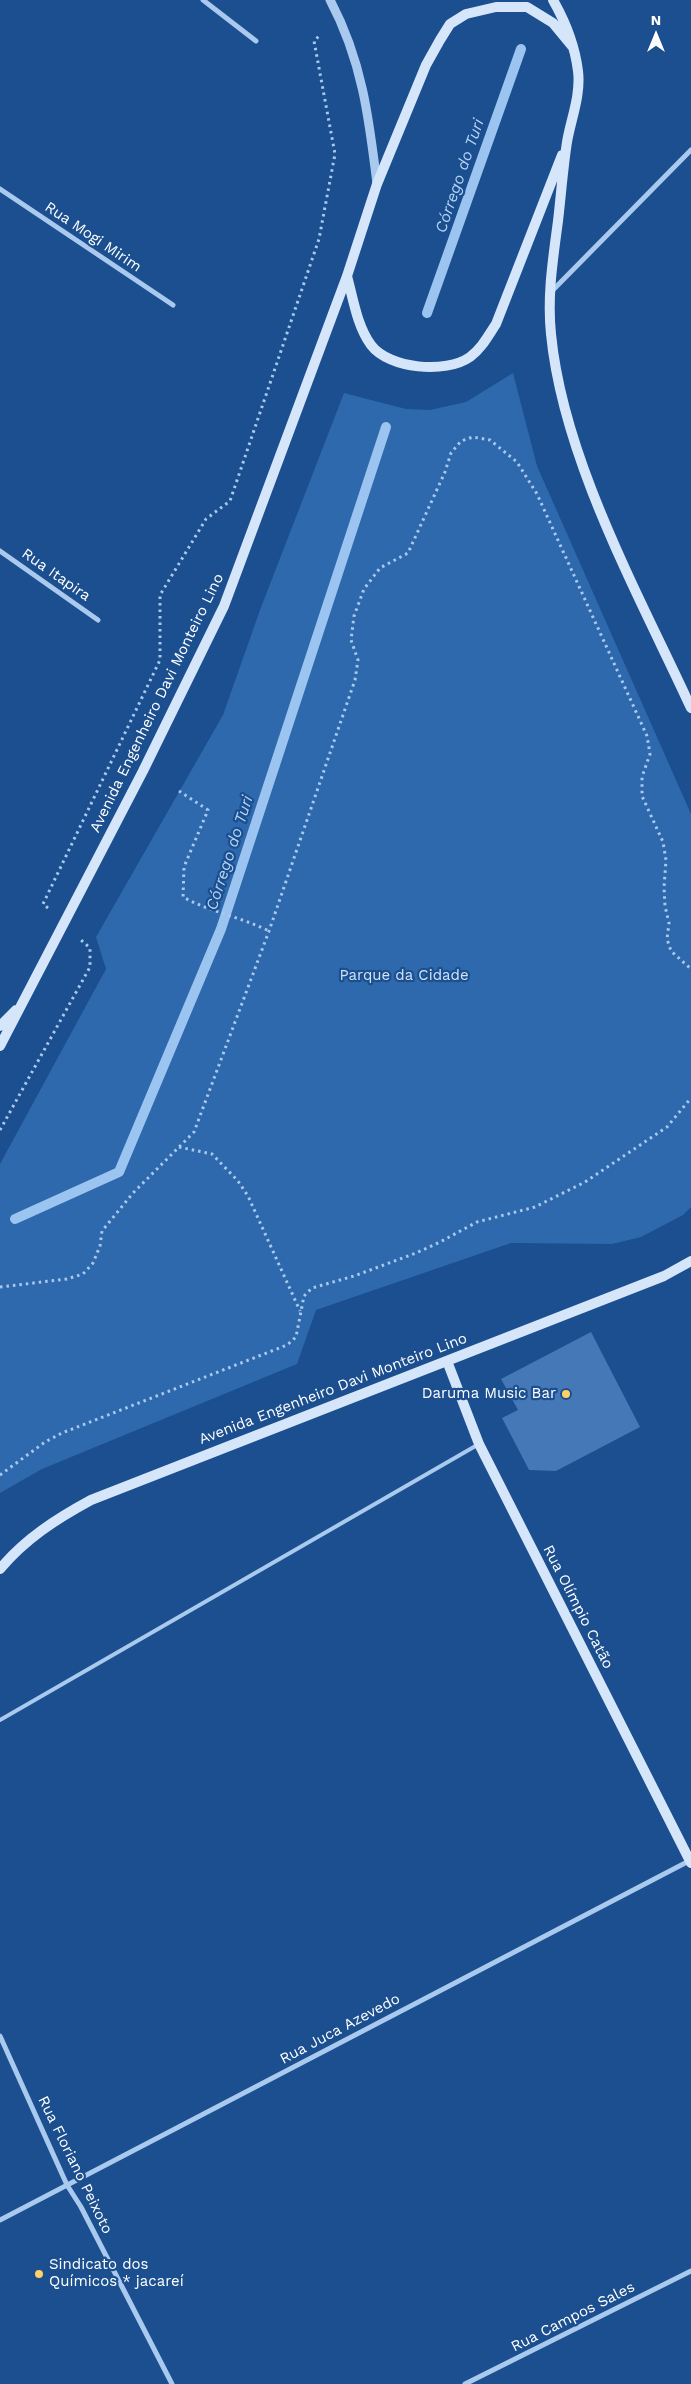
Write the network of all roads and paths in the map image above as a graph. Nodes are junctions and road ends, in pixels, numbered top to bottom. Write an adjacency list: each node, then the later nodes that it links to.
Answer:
1 (203, 0): 5 (street)
2 (330, 0): 4 (street)
3 (553, 0): 6 (main road, Avenida Engenheiro Davi Monteiro Lino)
4 (338, 15): 9 (street); 18 (path)
5 (256, 41)
6 (572, 46): 7 (main road, Avenida Engenheiro Davi Monteiro Lino); 9 (main road, Avenida Engenheiro Davi Monteiro Lino)
7 (567, 142): 11 (main road, Avenida Engenheiro Davi Monteiro Lino); 12 (main road, Avenida Engenheiro Davi Monteiro Lino)
8 (691, 150): 12 (street)
9 (377, 184): 11 (main road, Avenida Engenheiro Davi Monteiro Lino)
10 (0, 189): 13 (street, Rua Mogi Mirim)
11 (346, 276): 18 (main road, Avenida Engenheiro Davi Monteiro Lino)
12 (549, 294): 16 (main road, Avenida Engenheiro Davi Monteiro Lino)
13 (173, 305)
14 (0, 552): 15 (street, Rua Itapira)
15 (98, 620)
16 (691, 708)
17 (179, 791): 19 (path)
18 (63, 923): 21 (main road, Avenida Engenheiro Davi Monteiro Lino); 25 (path)
19 (269, 930): 20 (path); 26 (path)
20 (691, 969)
21 (23, 1005): 22 (main road); 23 (main road, Avenida Engenheiro Davi Monteiro Lino)
22 (0, 1026)
23 (0, 1046)
24 (691, 1098): 29 (path)
25 (0, 1130)
26 (179, 1147): 28 (path); 29 (path)
27 (691, 1261): 30 (main road, Avenida Engenheiro Davi Monteiro Lino)
28 (0, 1287)
29 (300, 1311): 32 (path)
30 (447, 1361): 31 (main road, Rua Olímpio Catão); 33 (main road, Avenida Engenheiro Davi Monteiro Lino)
31 (479, 1444): 34 (lane); 35 (main road, Rua Olímpio Catão)
32 (0, 1475)
33 (0, 1570)
34 (0, 1720)
35 (691, 1861): 37 (street, Rua Juca Azevedo)
36 (0, 2036): 37 (street, Rua Floriano Peixoto)
37 (67, 2186): 38 (street, Rua Juca Azevedo); 40 (street, Rua Floriano Peixoto)
38 (0, 2220)
39 (691, 2271): 41 (street, Rua Campos Sales)
40 (172, 2384)
41 (465, 2384)

